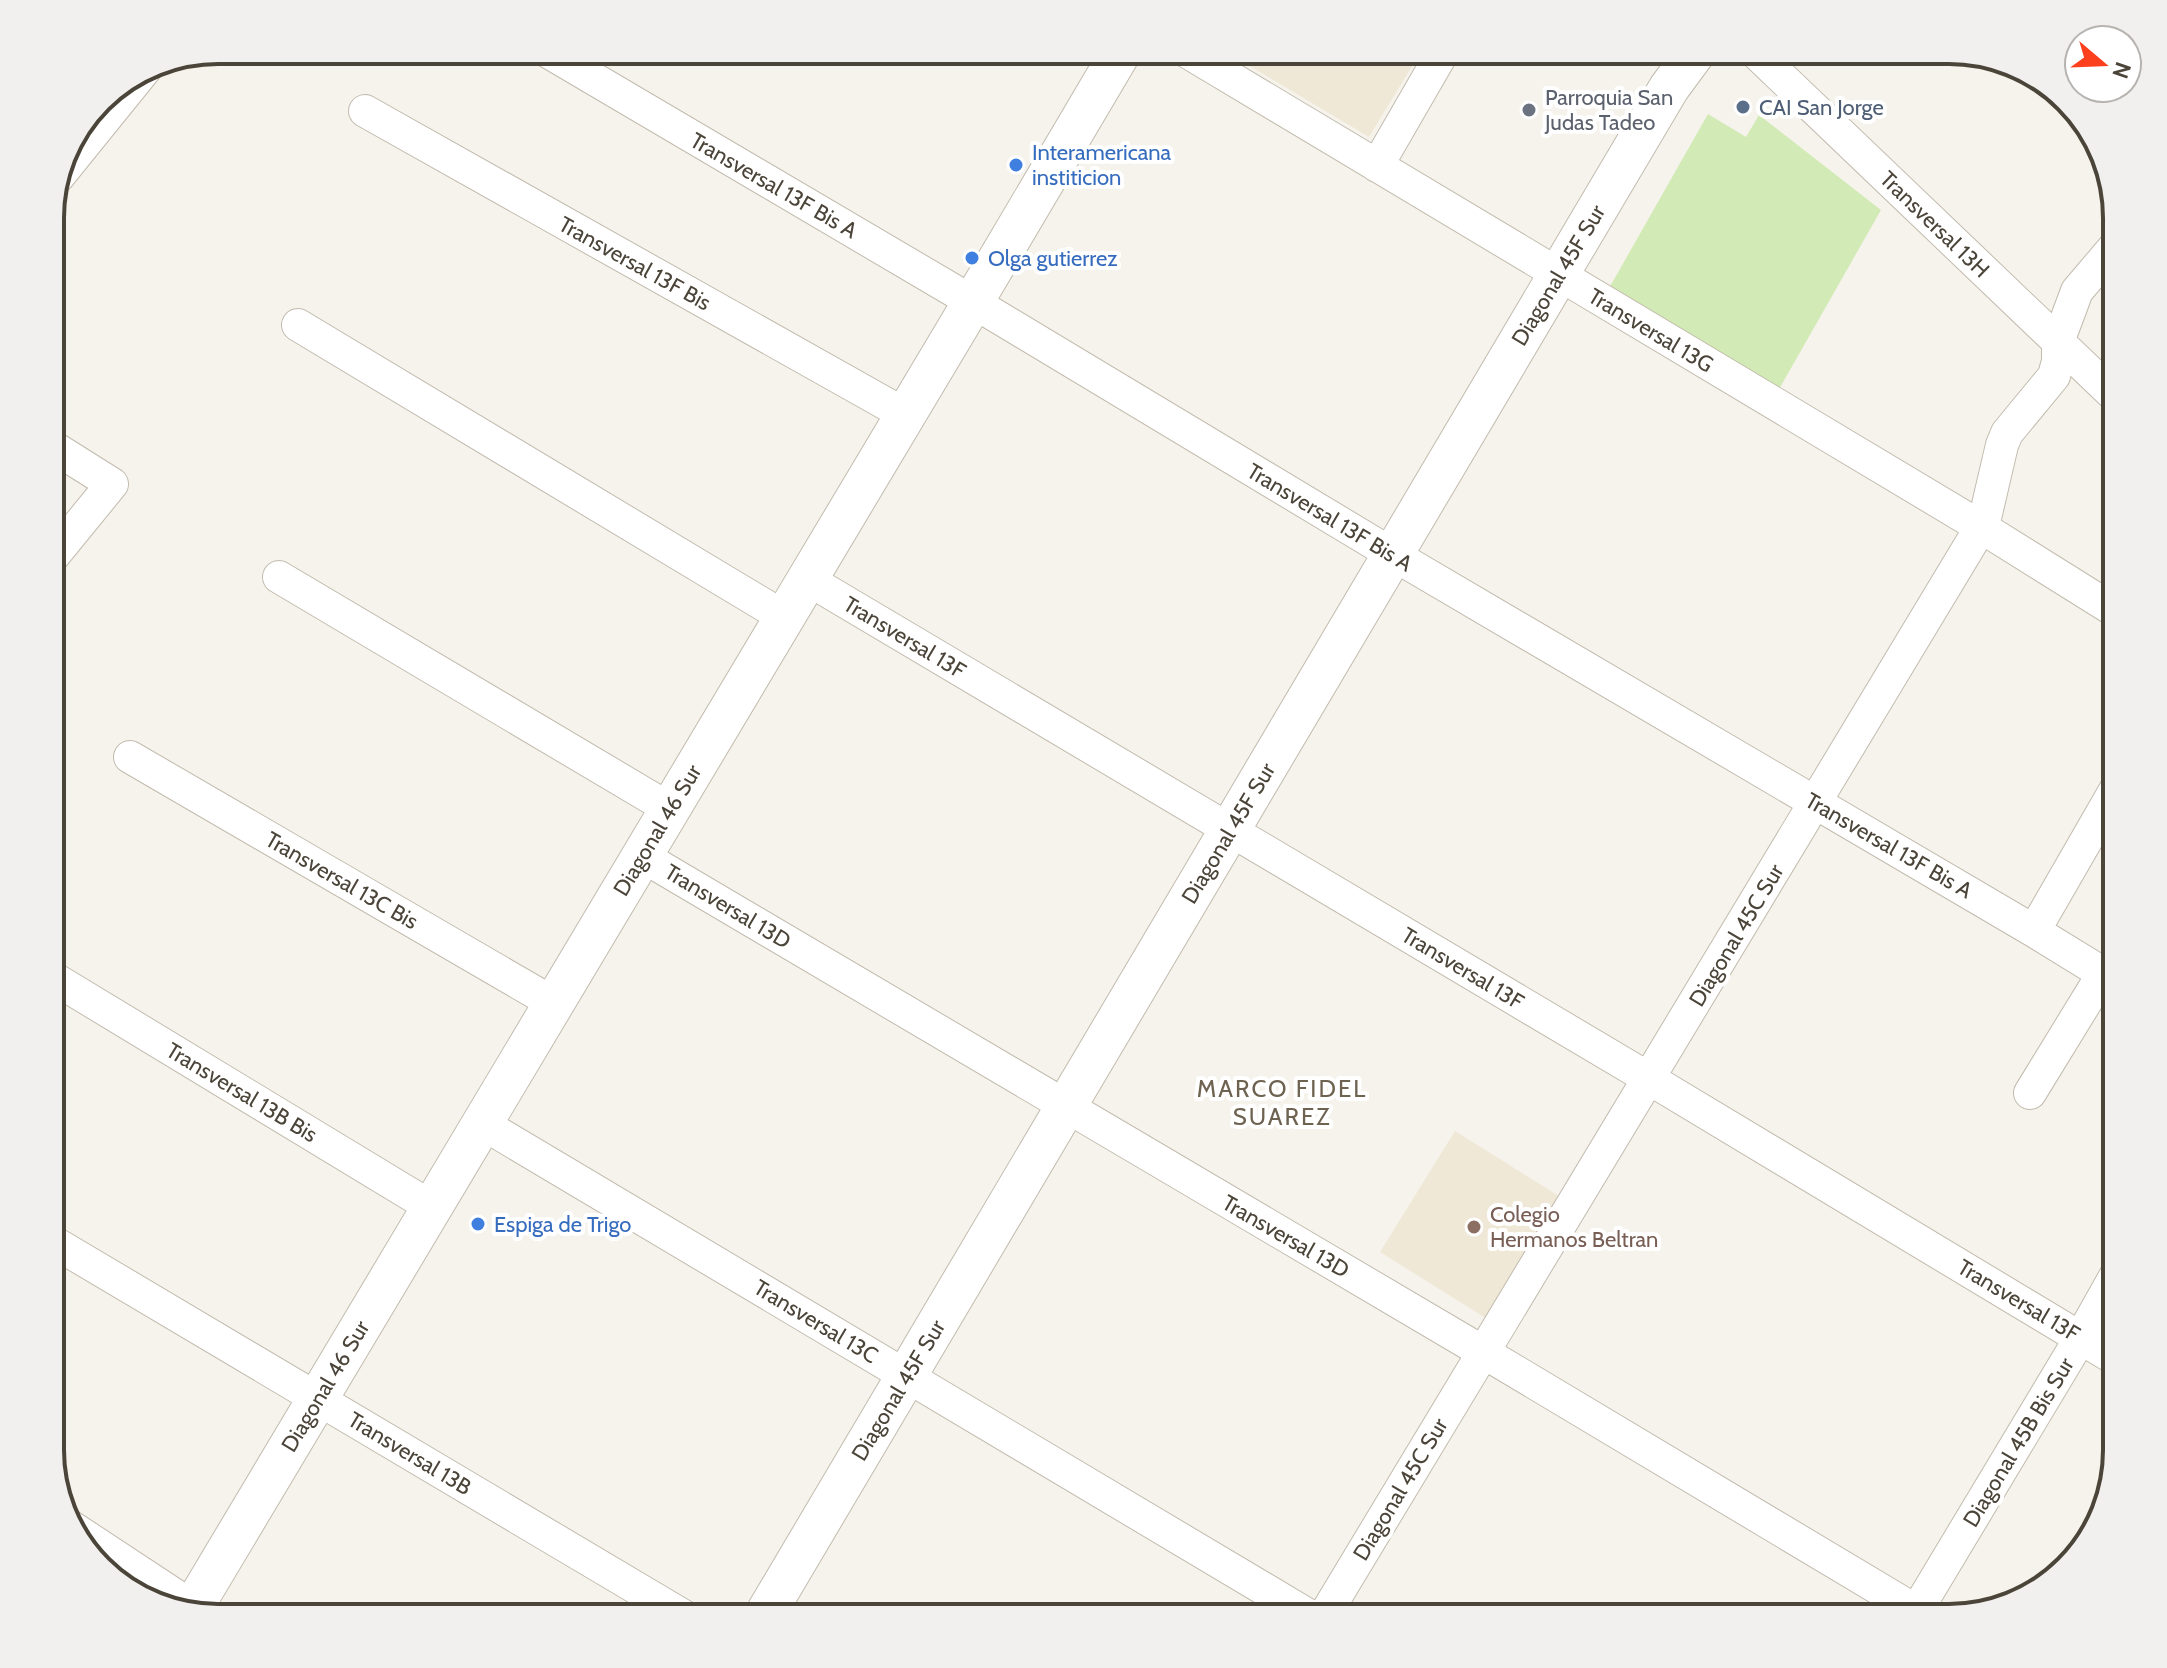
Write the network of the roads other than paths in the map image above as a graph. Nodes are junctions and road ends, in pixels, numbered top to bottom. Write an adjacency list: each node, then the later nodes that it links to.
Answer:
1 (569, 64): 13 (street, Transversal 13F Bis A)
2 (1114, 64): 13 (street, Diagonal 46 Sur)
3 (1207, 64): 10 (street, Transversal 13G)
4 (1436, 64): 10 (street)
5 (1687, 64): 12 (street, Diagonal 45F Sur)
6 (1768, 64): 15 (street, Transversal 13H)
7 (123, 97): 9 (street)
8 (365, 111): 17 (street, Transversal 13F Bis)
9 (80, 149)
10 (1377, 166): 12 (street, Transversal 13G)
11 (2103, 260): 15 (street, Diagonal 45C Sur)
12 (1559, 274): 19 (street, Transversal 13G); 21 (street, Diagonal 45F Sur)
13 (973, 302): 17 (street, Diagonal 46 Sur); 21 (street, Transversal 13F Bis A)
14 (298, 325): 25 (street)
15 (2058, 342): 16 (street, Transversal 13H); 19 (street, Diagonal 45C Sur)
16 (2103, 385)
17 (906, 415): 23 (street, Diagonal 46 Sur)
18 (64, 454): 20 (street)
19 (1981, 527): 24 (street, Transversal 13G); 27 (street, Diagonal 45C Sur)
20 (64, 543)
21 (1392, 554): 27 (street, Transversal 13F Bis A); 30 (street, Diagonal 45F Sur)
22 (279, 577): 28 (street)
23 (807, 579): 25 (street, Diagonal 46 Sur); 30 (street, Transversal 13F)
24 (2103, 603)
25 (784, 617): 28 (street, Diagonal 46 Sur)
26 (130, 757): 36 (street, Transversal 13C Bis)
27 (1817, 803): 32 (street, Transversal 13F Bis A); 37 (street, Diagonal 45C Sur)
28 (670, 809): 31 (street, Diagonal 46 Sur)
29 (2103, 811): 32 (street)
30 (1229, 830): 37 (street, Transversal 13F); 39 (street, Diagonal 45F Sur)
31 (642, 856): 36 (street, Diagonal 46 Sur); 39 (street, Transversal 13D)
32 (2034, 931): 33 (street, Transversal 13F Bis A)
33 (2103, 974)
34 (64, 984): 41 (street, Transversal 13B Bis)
35 (2103, 988): 38 (street)
36 (555, 1004): 40 (street, Diagonal 46 Sur)
37 (1648, 1078): 44 (street, Transversal 13F); 46 (street, Diagonal 45C Sur)
38 (2030, 1093)
39 (1066, 1106): 46 (street, Transversal 13D); 47 (street, Diagonal 45F Sur)
40 (483, 1124): 41 (street, Diagonal 46 Sur); 47 (street, Transversal 13C)
41 (433, 1208): 48 (street, Diagonal 46 Sur)
42 (64, 1248): 48 (street, Transversal 13B)
43 (2103, 1298): 44 (street, Diagonal 45B Bis Sur)
44 (2081, 1337): 45 (street, Transversal 13F); 57 (street, Diagonal 45B Bis Sur)
45 (2103, 1351)
46 (1483, 1352): 55 (street, Diagonal 45C Sur); 56 (street, Transversal 13D)
47 (907, 1375): 53 (street, Diagonal 45F Sur); 54 (street, Transversal 13C)
48 (318, 1399): 51 (street, Diagonal 46 Sur); 52 (street, Transversal 13B)
49 (95, 1543): 50 (street)
50 (180, 1599)
51 (196, 1603)
52 (663, 1604)
53 (771, 1604)
54 (1290, 1604)
55 (1331, 1604)
56 (1906, 1604)
57 (1929, 1604)

